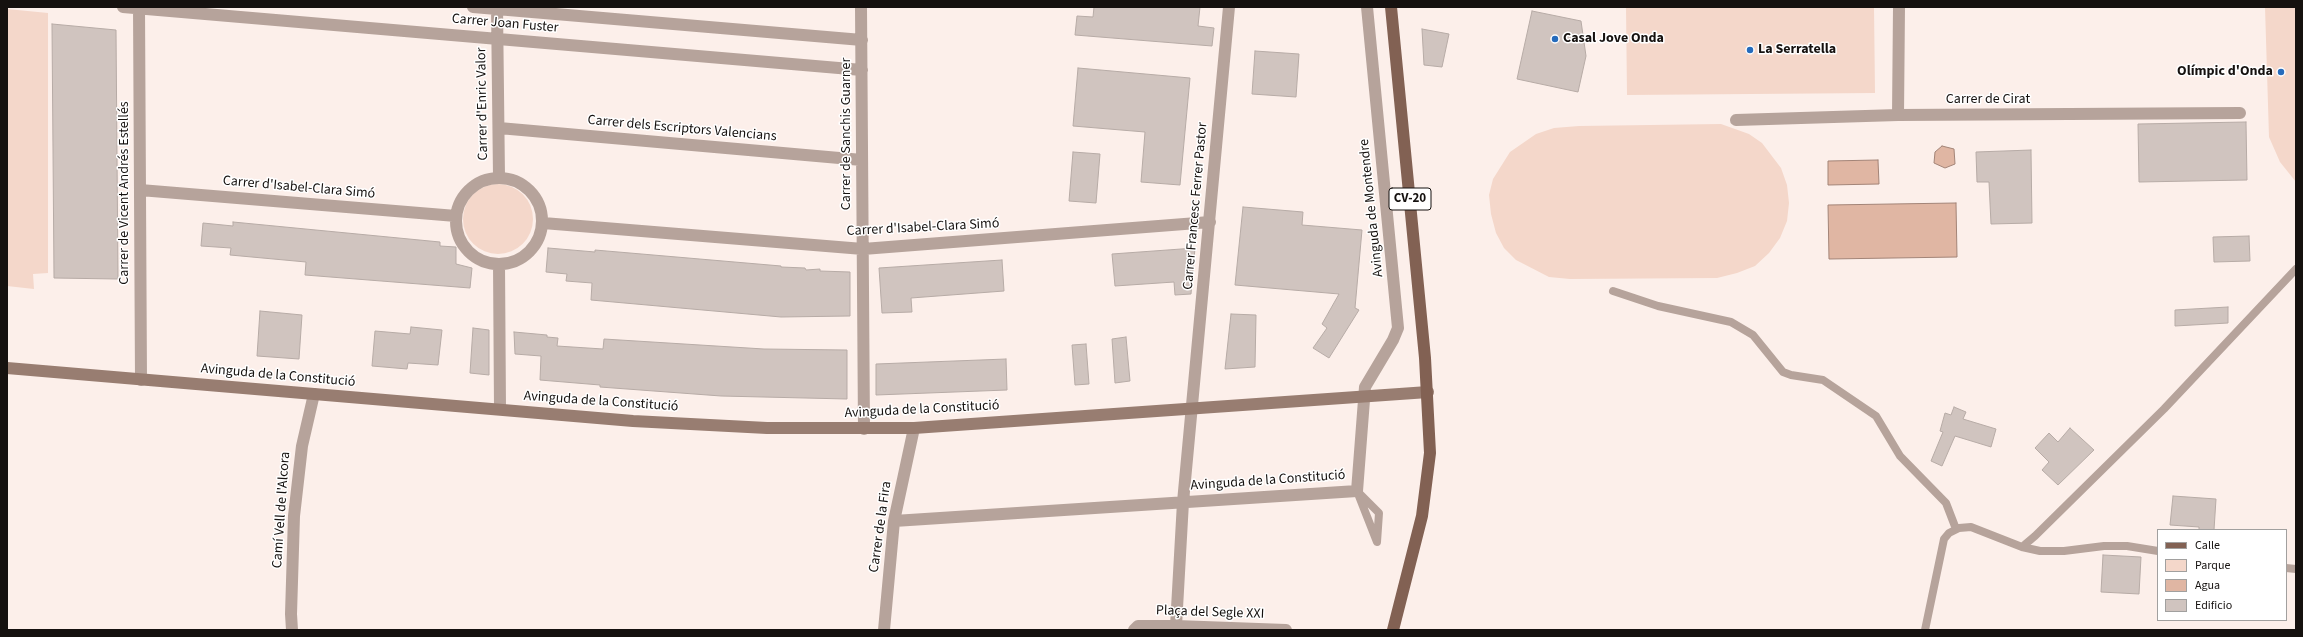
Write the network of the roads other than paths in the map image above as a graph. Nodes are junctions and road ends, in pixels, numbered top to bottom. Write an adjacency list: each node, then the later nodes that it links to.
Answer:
1 (123, 7): 8 (street, Carrer Joan Fuster)
2 (473, 7): 9 (street, Carrer Joan Fuster)
3 (861, 7): 11 (street, Carrer de Sanchis Guarner)
4 (1229, 7): 21 (street, Carrer Francesc Ferrer Pastor)
5 (1367, 7): 31 (street, Avinguda de Montendre)
6 (1391, 7): 29 (main road, CV-20)
7 (1899, 7): 14 (street)
8 (139, 8): 10 (street, Carrer Joan Fuster); 19 (street, Carrer de Vicent Andrés Estellés)
9 (497, 8): 10 (street, Carrer d'Enric Valor); 11 (street, Carrer Joan Fuster)
10 (498, 39): 12 (street, Carrer Joan Fuster); 16 (street, Carrer d'Enric Valor)
11 (862, 40): 12 (street, Carrer de Sanchis Guarner)
12 (862, 70): 17 (street, Carrer de Sanchis Guarner)
13 (2240, 113): 14 (street, Carrer de Cirat)
14 (1898, 115): 15 (street, Carrer de Cirat)
15 (1736, 120)
16 (499, 128): 17 (street, Carrer dels Escriptors Valencians); 18 (street, Carrer d'Enric Valor)
17 (862, 160): 23 (street, Carrer de Sanchis Guarner)
18 (499, 177): 20 (street); 22 (street)
19 (140, 190): 20 (street, Carrer d'Isabel-Clara Simó); 28 (street, Carrer de Vicent Andrés Estellés)
20 (456, 216): 24 (street)
21 (1210, 222): 23 (street, Carrer d'Isabel-Clara Simó); 32 (street, Carrer Francesc Ferrer Pastor)
22 (542, 223): 23 (street, Carrer d'Isabel-Clara Simó); 24 (street)
23 (863, 249): 35 (street, Carrer de Sanchis Guarner)
24 (499, 264): 33 (street)
25 (2296, 269): 40 (lane)
26 (1613, 291): 39 (lane)
27 (7, 368): 28 (main road, Avinguda de la Constitució)
28 (142, 380): 30 (main road, Avinguda de la Constitució)
29 (1428, 392): 31 (main road, Avinguda de la Constitució); 47 (main road, CV-20)
30 (314, 394): 33 (main road, Avinguda de la Constitució); 43 (street, Camí Vell de l'Alcora)
31 (1363, 397): 32 (main road, Avinguda de la Constitució); 36 (street, Avinguda de la Constitució)
32 (1193, 408): 34 (main road, Avinguda de la Constitució); 37 (street, Avinguda de la Constitució)
33 (500, 410): 35 (main road, Avinguda de la Constitució)
34 (914, 428): 35 (main road, Avinguda de la Constitució); 38 (street, Carrer de la Fira)
35 (864, 430)
36 (1357, 491): 36 (lane); 37 (street, Avinguda de la Constitució)
37 (1183, 502): 38 (street, Avinguda de la Constitució); 42 (street)
38 (894, 521): 44 (street, Carrer de la Fira)
39 (1956, 529): 40 (lane); 48 (lane)
40 (2022, 547): 41 (lane)
41 (2157, 552)
42 (1176, 626): 45 (street, Plaça del Segle XXI); 46 (street, Plaça del Segle XXI)
43 (292, 630)
44 (884, 630)
45 (1134, 630)
46 (1286, 630)
47 (1393, 630)
48 (1925, 630)

